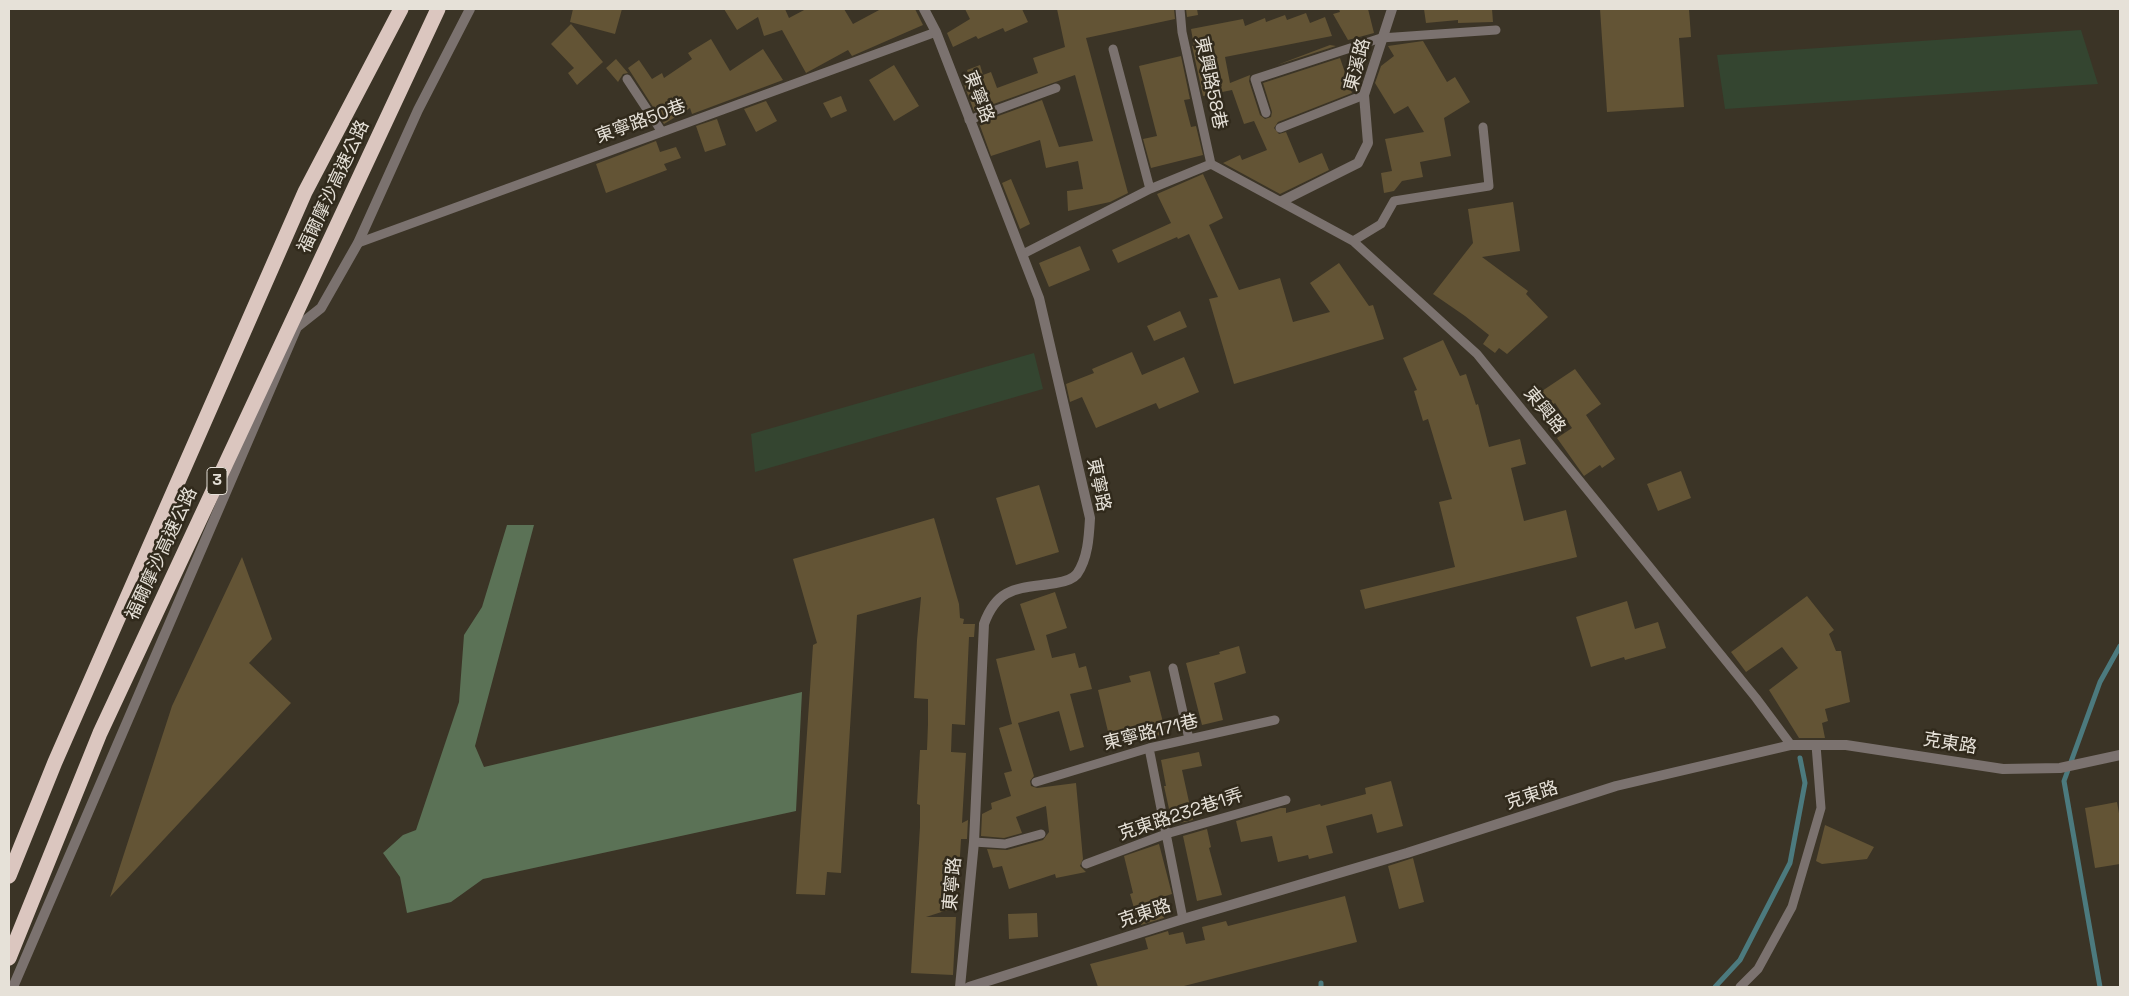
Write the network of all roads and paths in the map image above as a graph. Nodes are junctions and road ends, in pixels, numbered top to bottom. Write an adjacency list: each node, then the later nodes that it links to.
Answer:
1 (401, 9): 38 (highway, 福爾摩沙高速公路 / 3)
2 (438, 9): 40 (highway, 福爾摩沙高速公路 / 3)
3 (470, 9): 23 (street)
4 (924, 9): 8 (street, 東寧路)
5 (1180, 9): 19 (lane, 東興路58巷)
6 (1392, 9): 9 (street, 東溪路)
7 (1496, 30): 9 (lane)
8 (936, 32): 15 (street, 東寧路); 18 (lane, 東寧路50巷)
9 (1381, 38): 13 (street, 東溪路); 14 (lane)
10 (1113, 49): 20 (lane)
11 (628, 79): 18 (lane)
12 (1056, 88): 15 (lane)
13 (1364, 95): 16 (lane); 21 (street, 東溪路)
14 (1266, 113)
15 (969, 120): 24 (street, 東寧路)
16 (1280, 128)
17 (1483, 128): 22 (lane)
18 (662, 132): 23 (lane, 東寧路50巷)
19 (1211, 164): 20 (lane); 21 (lane, 東興路)
20 (1150, 189): 24 (lane)
21 (1282, 201): 22 (lane, 東興路)
22 (1353, 241): 28 (lane, 東興路)
23 (358, 243): 41 (street)
24 (1023, 254): 36 (street, 東寧路)
25 (1173, 668): 27 (lane)
26 (1275, 720): 27 (lane, 東寧路171巷)
27 (1189, 739): 30 (lane, 東寧路171巷)
28 (1790, 745): 29 (street, 克東路); 39 (street, 克東路)
29 (1816, 745): 31 (street, 克東路); 44 (lane)
30 (1149, 748): 32 (lane, 東寧路171巷); 35 (lane)
31 (2120, 755)
32 (1036, 782)
33 (1286, 800): 35 (lane, 克東路232巷1弄)
34 (1041, 834): 36 (lane)
35 (1166, 834): 37 (lane, 克東路232巷1弄); 39 (lane)
36 (974, 842): 42 (street, 東寧路)
37 (1086, 864)
38 (9, 876)
39 (1183, 919): 43 (street, 克東路)
40 (9, 958)
41 (12, 987)
42 (960, 987)
43 (969, 987)
44 (1740, 987)

